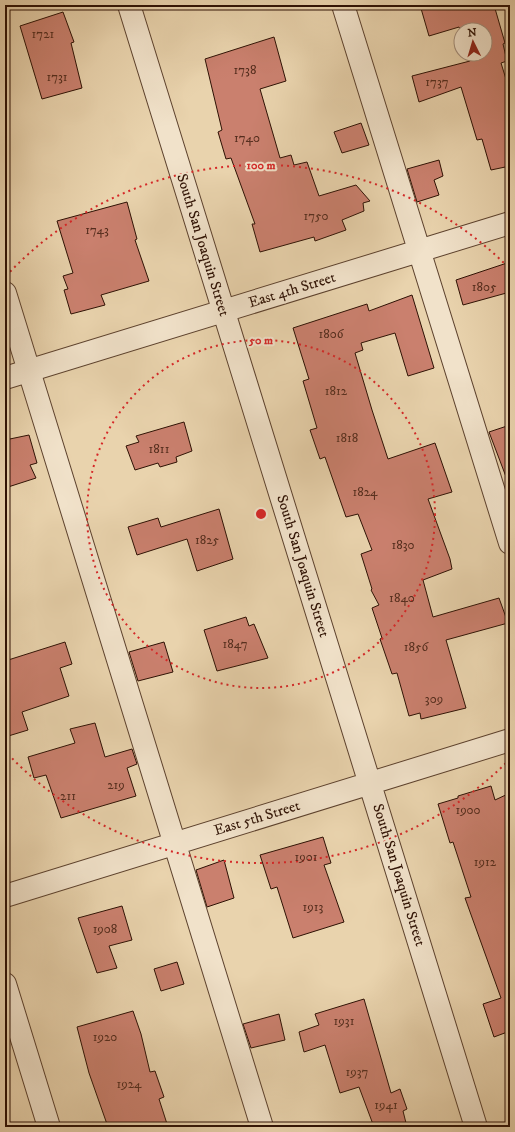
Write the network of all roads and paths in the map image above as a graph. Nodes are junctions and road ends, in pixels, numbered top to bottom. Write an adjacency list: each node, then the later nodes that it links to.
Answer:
1 (129, 5): 6 (street, South San Joaquin Street)
2 (343, 5): 4 (street)
3 (510, 223): 4 (street, East 4th Street)
4 (419, 250): 6 (street, East 4th Street); 9 (street)
5 (5, 293): 7 (street)
6 (223, 311): 7 (street, East 4th Street); 11 (street, South San Joaquin Street)
7 (29, 371): 8 (street, East 4th Street); 12 (street)
8 (5, 378)
9 (510, 543)
10 (510, 740): 11 (street, East 5th Street)
11 (371, 783): 12 (street, East 5th Street); 17 (street, South San Joaquin Street)
12 (174, 844): 13 (street, East 5th Street); 16 (street)
13 (5, 896)
14 (5, 984): 15 (street)
15 (49, 1127)
16 (262, 1127)
17 (476, 1127)

